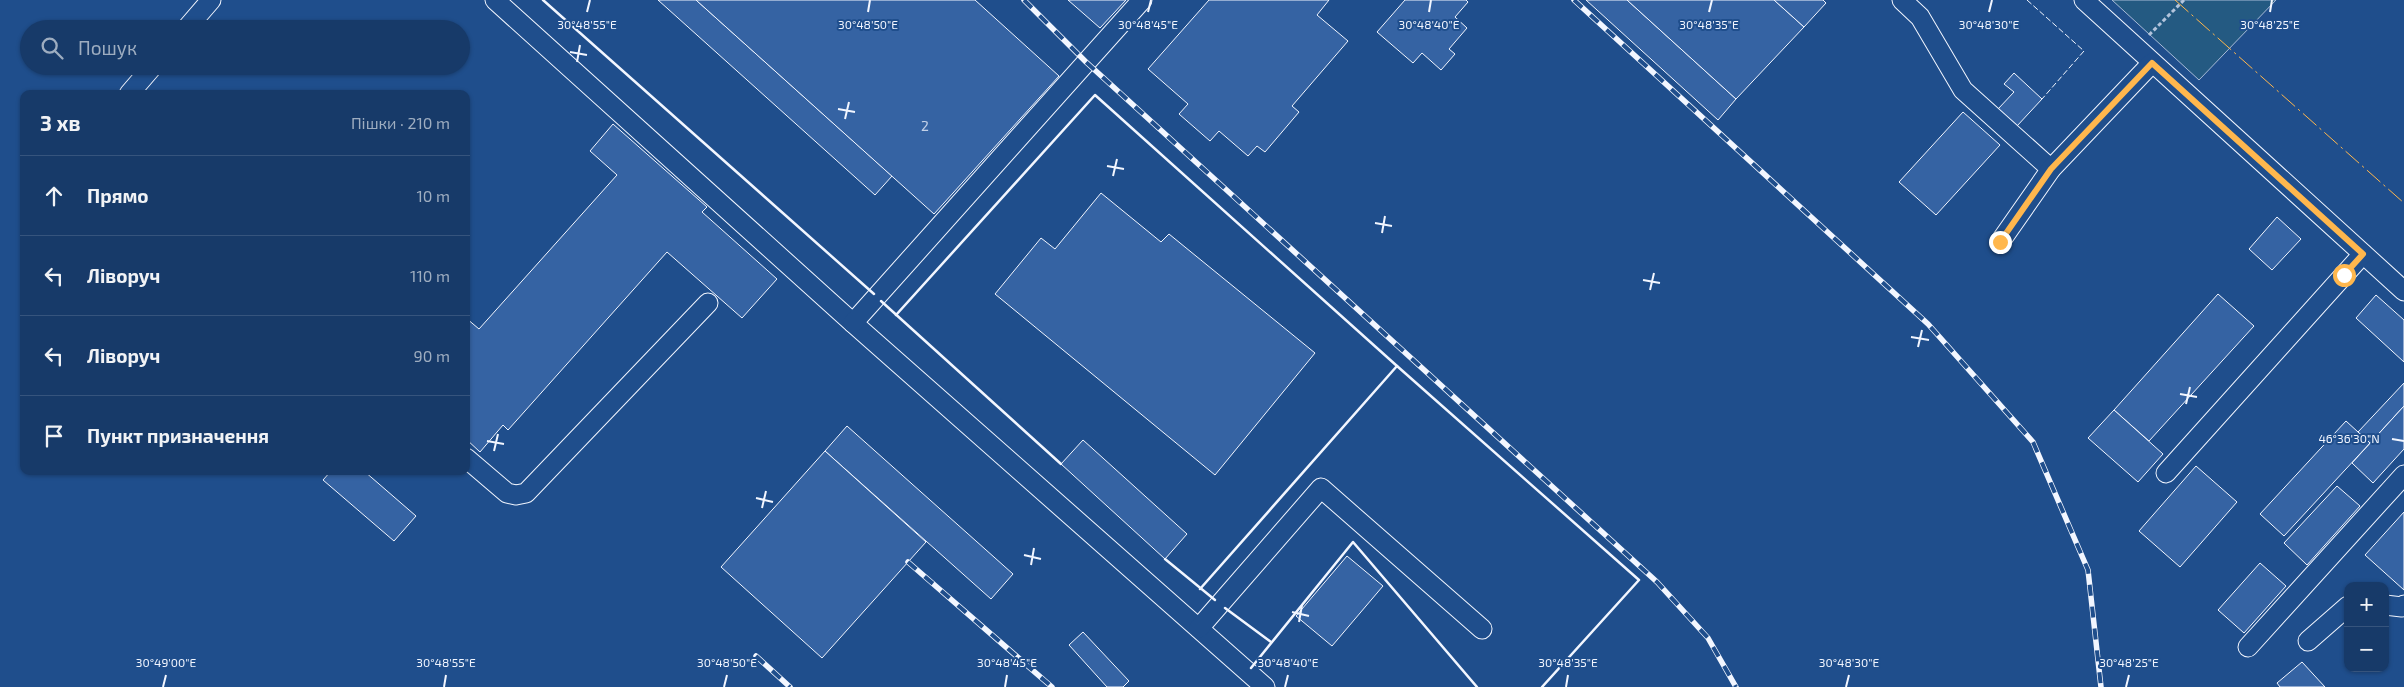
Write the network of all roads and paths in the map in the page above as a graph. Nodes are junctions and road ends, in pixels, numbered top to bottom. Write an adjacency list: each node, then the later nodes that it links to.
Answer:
1 (211, 0): 7 (lane)
2 (495, 0): 17 (lane)
3 (1142, 0): 17 (lane)
4 (1902, 0): 12 (lane)
5 (2084, 0): 8 (lane)
6 (2184, 0): 8 (path)
7 (194, 20)
8 (2136, 48): 9 (lane)
9 (2152, 63): 12 (lane); 14 (lane)
10 (145, 75): 11 (lane)
11 (132, 90)
12 (2051, 169): 13 (lane)
13 (2000, 242)
14 (2363, 254): 15 (lane); 19 (lane)
15 (2404, 291)
16 (708, 304): 18 (lane)
17 (853, 323): 24 (lane)
18 (470, 461)
19 (2166, 473)
20 (2404, 475): 27 (lane)
21 (2389, 605): 22 (lane)
22 (2404, 605)
23 (2344, 610): 26 (lane)
24 (1199, 628): 25 (lane); 28 (lane)
25 (1482, 629)
26 (2308, 641)
27 (2248, 647)
28 (1265, 687)

